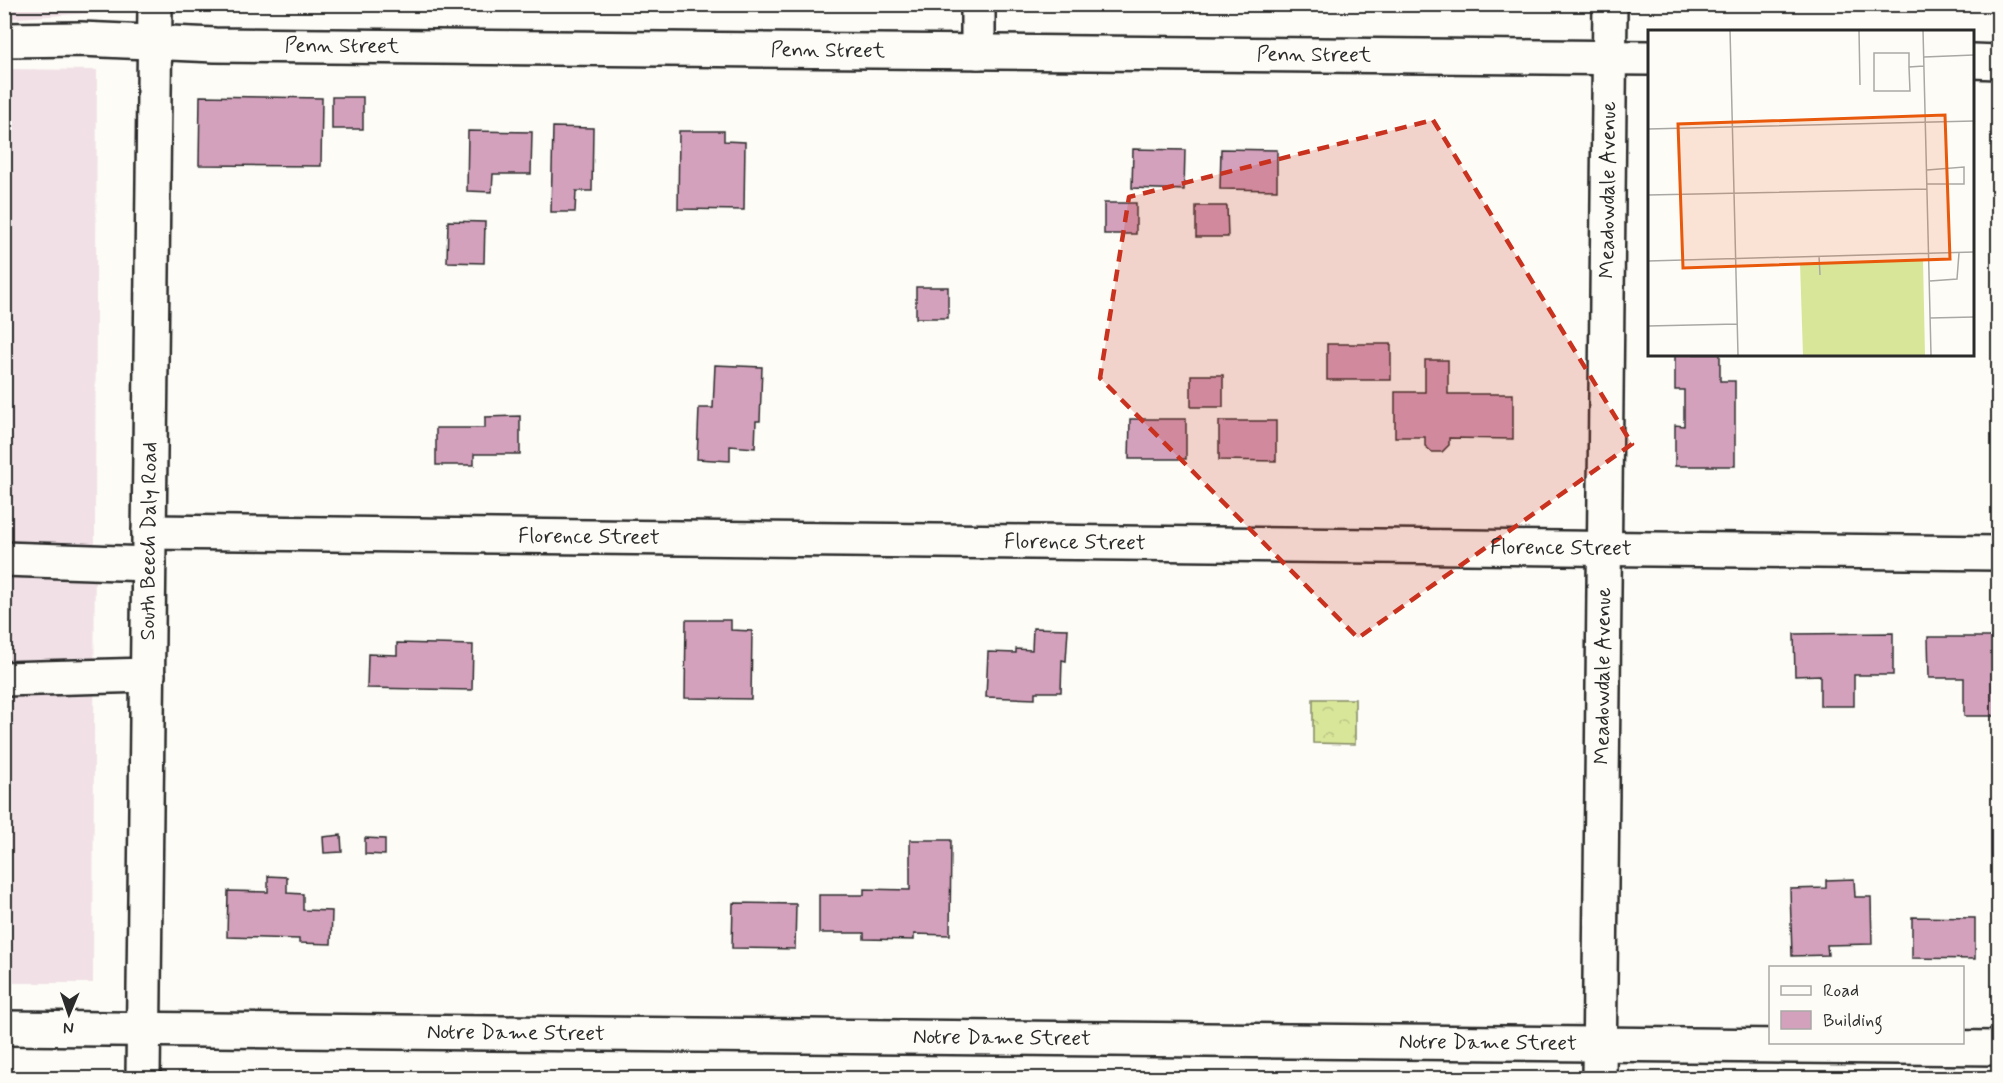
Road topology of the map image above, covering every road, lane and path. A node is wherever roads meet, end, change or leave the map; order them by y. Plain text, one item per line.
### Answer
1 (155, 4) edge
2 (203, 4) edge
3 (978, 4) edge
4 (1610, 4) edge
5 (187, 8) dead end
6 (4, 40) edge
7 (154, 43) junction
8 (978, 52) junction
9 (1610, 57) junction
10 (1648, 58) edge
11 (1973, 62) edge
12 (1998, 62) edge
13 (149, 532) junction
14 (1605, 549) junction
15 (1998, 554) edge
16 (4, 559) edge
17 (149, 564) junction
18 (148, 675) junction
19 (4, 679) edge
20 (4, 1028) edge
21 (144, 1028) junction
22 (1600, 1043) junction
23 (1998, 1048) edge
24 (144, 1078) edge
25 (1599, 1078) edge

1 - 7 street, South Beech Daly Road
2 - 5 path
3 - 8 street
4 - 9 street, Meadowdale Avenue
6 - 7 street, Penn Street
7 - 8 street, Penn Street
7 - 13 street, South Beech Daly Road
8 - 9 street, Penn Street
9 - 10 street, Penn Street
9 - 14 street, Meadowdale Avenue
11 - 12 street
13 - 14 street, Florence Street
13 - 17 street, South Beech Daly Road
14 - 15 street, Florence Street
14 - 22 street, Meadowdale Avenue
16 - 17 street
17 - 18 street, South Beech Daly Road
18 - 19 street
18 - 21 street, South Beech Daly Road
20 - 21 street, Notre Dame Street
21 - 22 street, Notre Dame Street
21 - 24 street, South Beech Daly Road
22 - 23 street, Notre Dame Street
22 - 25 street, Meadowdale Avenue

